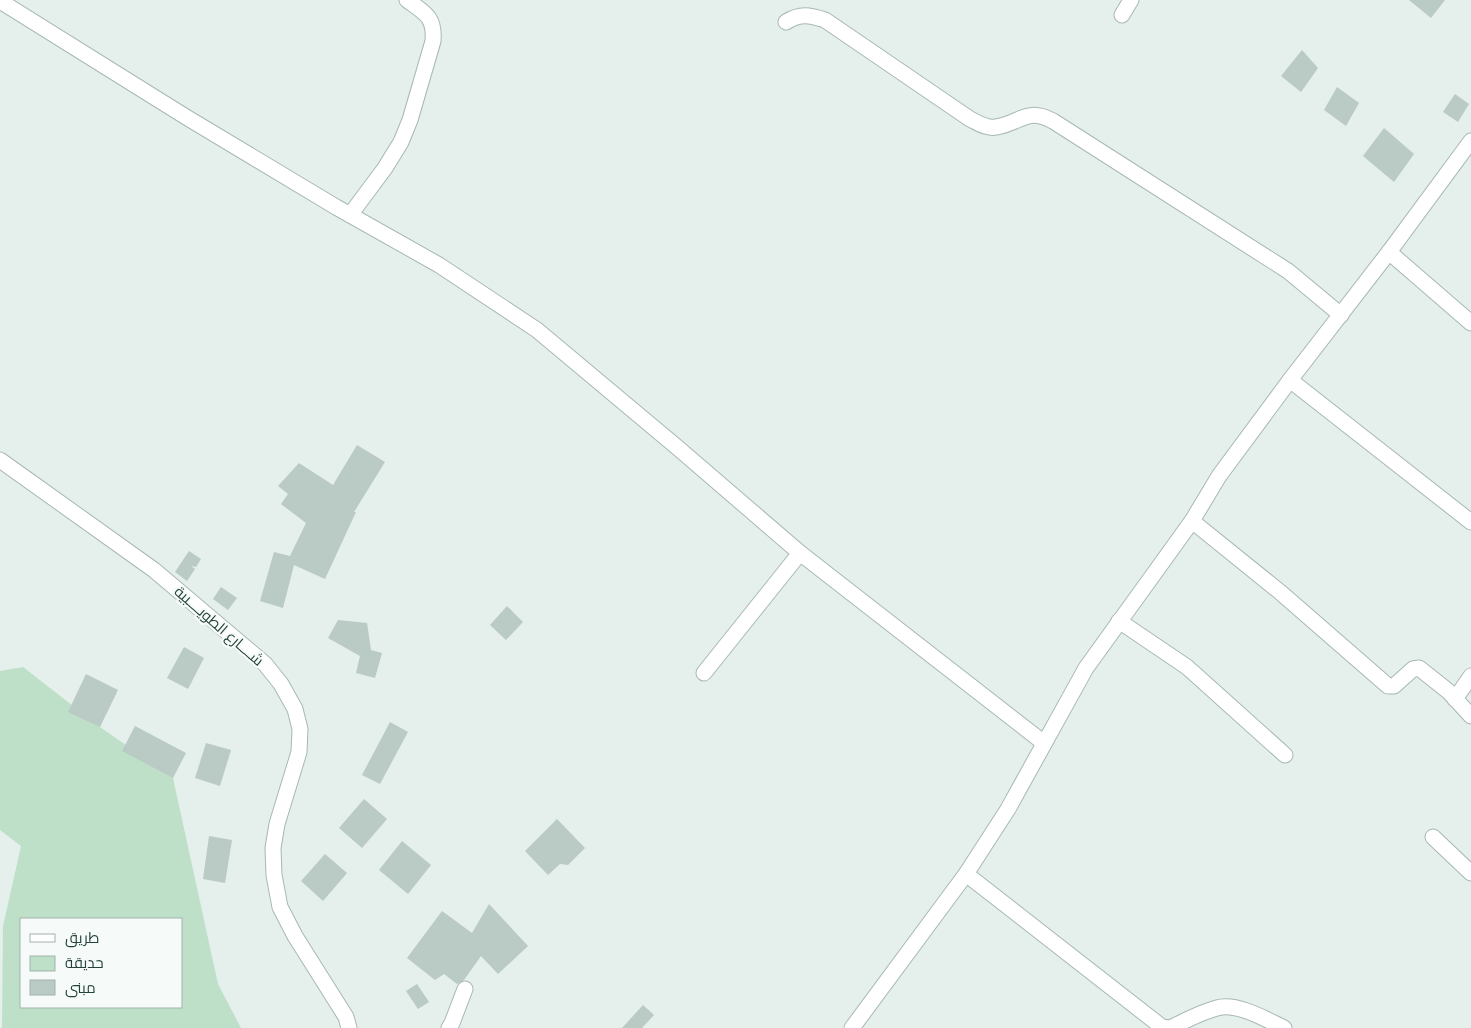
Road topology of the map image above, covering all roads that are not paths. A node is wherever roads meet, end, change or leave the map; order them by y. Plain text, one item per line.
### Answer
1 (407, 0) edge
2 (1131, 0) edge
3 (0, 1) edge
4 (1122, 15) dead end
5 (786, 22) dead end
6 (1471, 142) edge
7 (350, 215) junction
8 (1389, 252) junction
9 (1341, 315) junction
10 (1471, 323) edge
11 (1290, 380) junction
12 (0, 460) edge
13 (1192, 521) junction
14 (1471, 522) edge
15 (800, 553) junction
16 (1120, 621) junction
17 (704, 673) dead end
18 (1471, 676) edge
19 (1455, 699) junction
20 (1471, 716) edge
21 (1044, 743) junction
22 (1285, 755) dead end
23 (1432, 838) dead end
24 (1471, 873) edge
25 (966, 874) junction
26 (465, 989) dead end
27 (349, 1028) edge
28 (449, 1028) edge
29 (852, 1028) edge
30 (1169, 1028) edge
31 (1284, 1028) edge

1 - 7 street
2 - 4 street
3 - 7 street
5 - 9 street
6 - 8 street
7 - 15 street
8 - 9 street
8 - 10 street
9 - 11 street
11 - 13 street
11 - 14 street
12 - 27 street, شــــارع الطويــــبية
13 - 16 street
13 - 19 street
15 - 17 street
15 - 21 street
16 - 21 street
16 - 22 street
18 - 19 street
19 - 20 street
21 - 25 street
23 - 24 street
25 - 29 street
25 - 30 street
26 - 28 street
30 - 31 street

